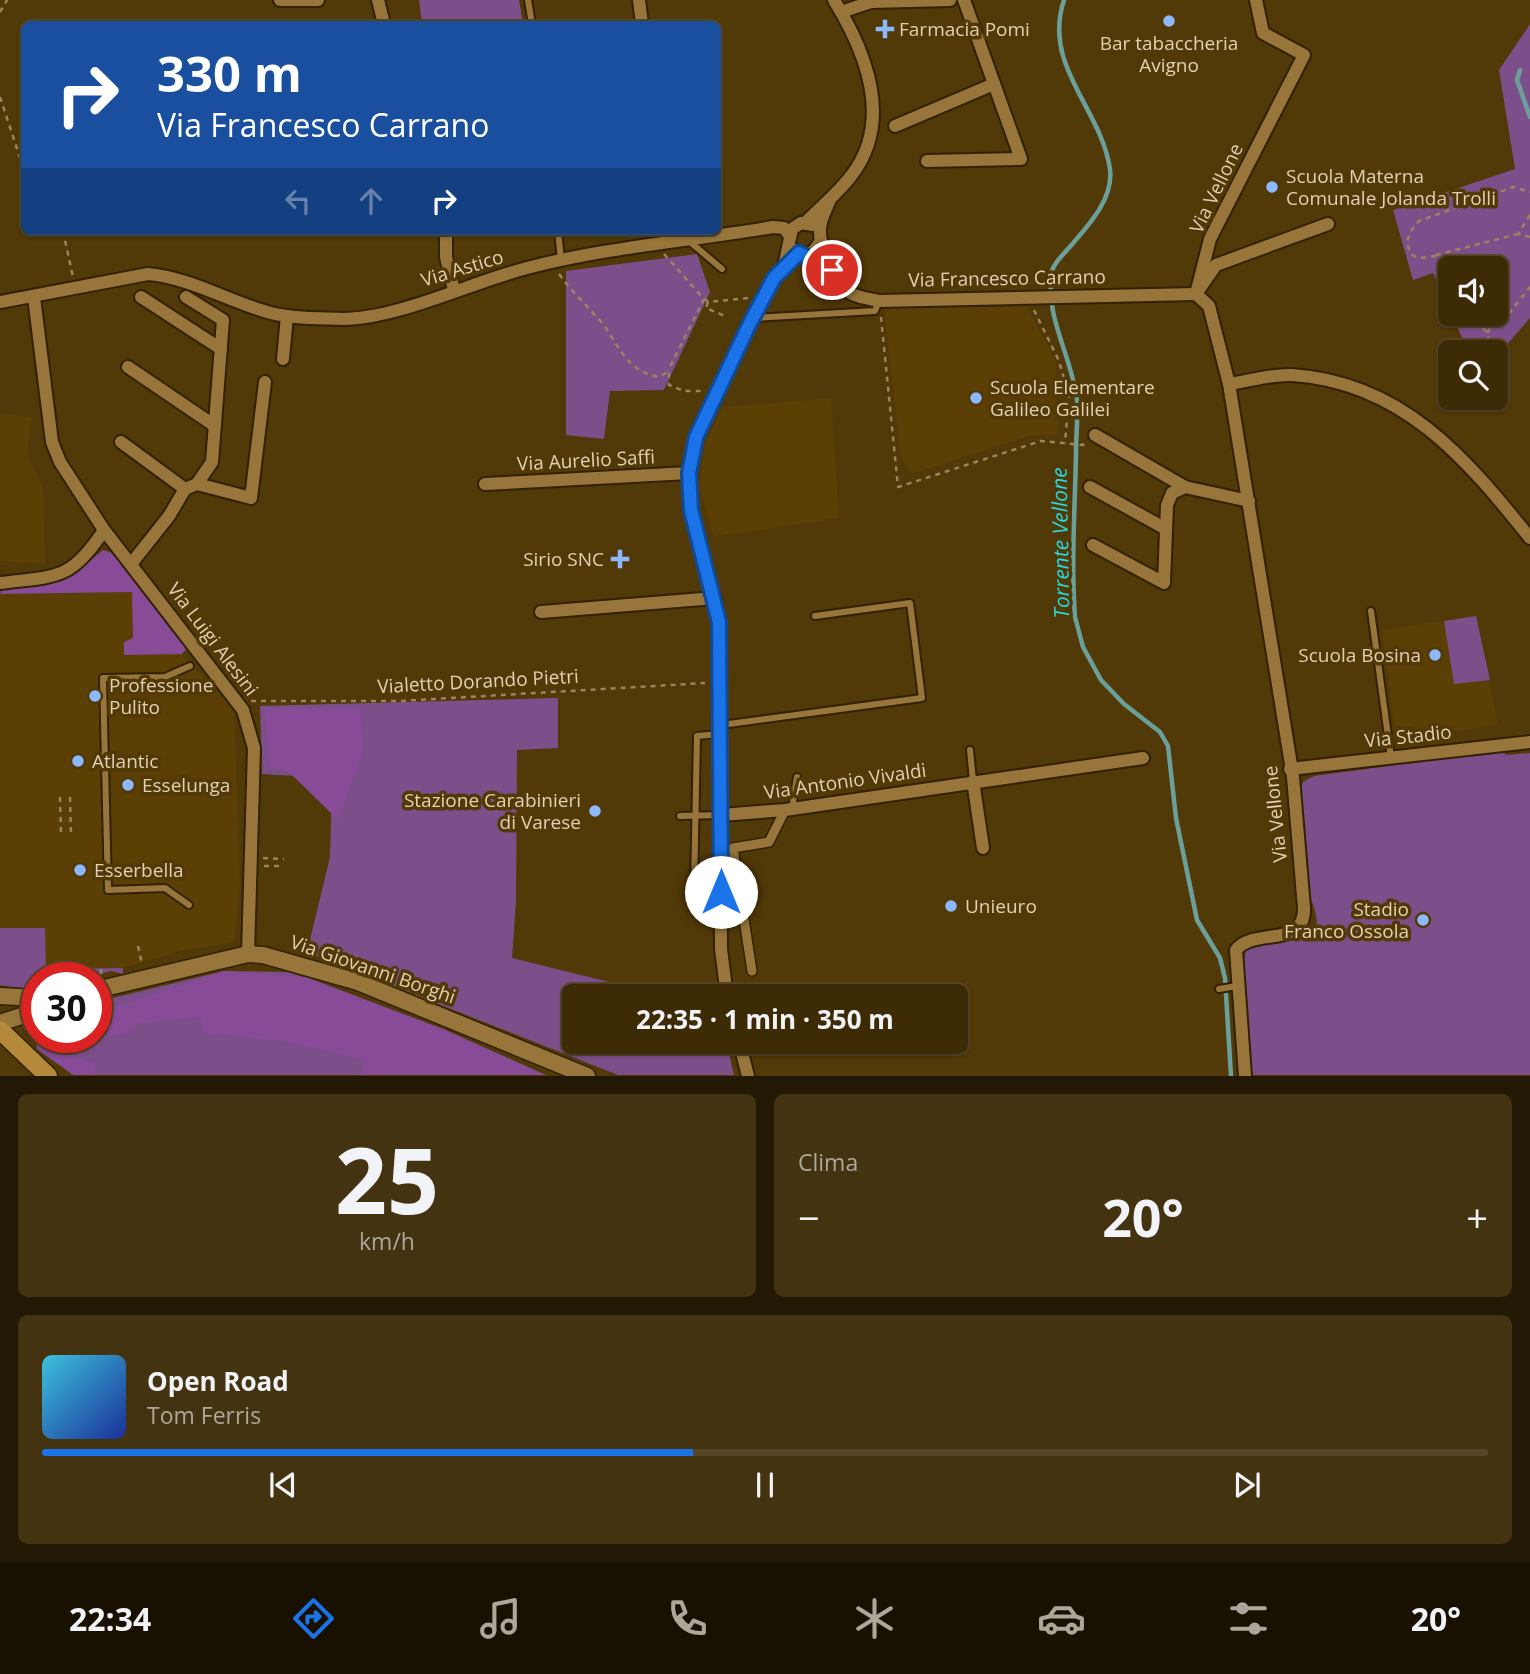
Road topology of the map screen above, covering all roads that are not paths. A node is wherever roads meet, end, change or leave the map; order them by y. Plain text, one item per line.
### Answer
1 (280, 0) edge
2 (318, 0) edge
3 (379, 0) edge
4 (528, 0) edge
5 (639, 0) edge
6 (834, 0) edge
7 (950, 0) edge
8 (964, 0) edge
9 (1256, 0) edge
10 (903, 1) edge
11 (841, 12) junction
12 (383, 21) edge
13 (532, 21) edge
14 (642, 21) edge
15 (994, 84) junction
16 (895, 126) dead end
17 (927, 161) dead end
18 (830, 199) junction
19 (803, 222) junction
20 (1328, 224) dead end
21 (773, 227) junction
22 (446, 235) edge
23 (558, 235) edge
24 (820, 236) junction
25 (671, 237) edge
26 (789, 239) junction
27 (689, 241) junction
28 (803, 254) junction
29 (556, 262) junction
30 (784, 266) junction
31 (722, 270) dead end
32 (832, 270) junction
33 (454, 290) junction
34 (1196, 294) junction
35 (34, 297) junction
36 (141, 297) dead end
37 (186, 297) dead end
38 (879, 301) junction
39 (0, 302) edge
40 (287, 316) junction
41 (753, 318) junction
42 (221, 349) junction
43 (283, 359) dead end
44 (128, 367) dead end
45 (265, 382) dead end
46 (1229, 384) junction
47 (215, 426) junction
48 (1095, 435) dead end
49 (121, 442) dead end
50 (689, 473) junction
51 (485, 484) dead end
52 (191, 487) junction
53 (1090, 487) dead end
54 (1185, 487) junction
55 (1249, 501) junction
56 (1166, 529) junction
57 (104, 530) junction
58 (1530, 538) edge
59 (1093, 545) dead end
60 (131, 564) junction
61 (0, 583) edge
62 (715, 598) junction
63 (541, 611) dead end
64 (1371, 611) dead end
65 (815, 617) dead end
66 (190, 666) dead end
67 (721, 730) junction
68 (1530, 742) edge
69 (970, 750) dead end
70 (1143, 758) dead end
71 (1391, 758) junction
72 (1290, 769) junction
73 (797, 777) dead end
74 (973, 781) junction
75 (789, 810) junction
76 (721, 815) junction
77 (680, 816) dead end
78 (696, 816) junction
79 (983, 848) dead end
80 (721, 892) junction
81 (189, 905) dead end
82 (743, 908) junction
83 (721, 910) junction
84 (248, 954) junction
85 (752, 971) dead end
86 (724, 984) edge
87 (112, 986) edge
88 (1237, 986) junction
89 (1219, 989) dead end
90 (0, 996) edge
91 (21, 997) edge
92 (5, 1024) edge
93 (742, 1054) edge
94 (748, 1075) edge
95 (48, 1076) edge
96 (587, 1076) edge
97 (1245, 1076) edge

1 - 2 street
3 - 12 street
4 - 13 lane
5 - 14 street
6 - 11 street
7 - 10 street
8 - 15 street
9 - 34 street, Via Vellone
10 - 11 street
11 - 18 street
15 - 16 street
15 - 17 street
18 - 19 street
18 - 24 street
19 - 21 street, Via Astico
19 - 24 street
19 - 26 street
20 - 34 street
21 - 26 street
21 - 27 street, Via Astico
22 - 33 street
23 - 29 lane
24 - 28 street
24 - 32 street, Via Francesco Carrano
25 - 27 street, Via Astico
25 - 29 street, Via Astico
26 - 28 street
26 - 30 street
27 - 31 lane
28 - 30 street
28 - 32 street, Via Francesco Carrano
29 - 33 street, Via Astico
30 - 41 street
32 - 38 street, Via Francesco Carrano
33 - 40 street, Via Astico
34 - 38 street, Via Francesco Carrano
34 - 46 street, Via Vellone
35 - 39 street, Via Astico
35 - 40 street, Via Astico
35 - 57 street, Via Luigi Alesini
36 - 42 street
37 - 42 street
38 - 41 lane
40 - 43 street
41 - 50 street
42 - 47 street
44 - 47 street
45 - 52 street
46 - 55 street, Via Vellone
46 - 58 street
47 - 52 street
48 - 54 street
49 - 52 street
50 - 51 street, Via Aurelio Saffi
50 - 62 street
52 - 60 street
53 - 56 street
54 - 55 street
54 - 56 street
55 - 72 street, Via Vellone
56 - 59 street
57 - 60 street, Via Luigi Alesini
57 - 61 street
60 - 84 street, Via Luigi Alesini
62 - 63 street
62 - 67 street
64 - 71 lane
65 - 67 lane
66 - 81 lane
67 - 76 street
67 - 78 lane
68 - 71 street, Via Stadio
69 - 74 lane
70 - 74 street, Via Antonio Vivaldi
71 - 72 street, Via Stadio
72 - 88 street, Via Vellone
73 - 75 lane
74 - 75 street, Via Antonio Vivaldi
74 - 79 street
75 - 76 street, Via Antonio Vivaldi
75 - 82 street
76 - 78 lane
76 - 80 street
77 - 78 lane
78 - 80 lane
80 - 83 street
82 - 83 street
82 - 85 street
83 - 86 street
84 - 87 main road, Via Giovanni Borghi
84 - 96 main road, Via Giovanni Borghi
88 - 89 lane
88 - 97 street, Via Vellone
90 - 91 main road
92 - 95 main road
93 - 94 street

